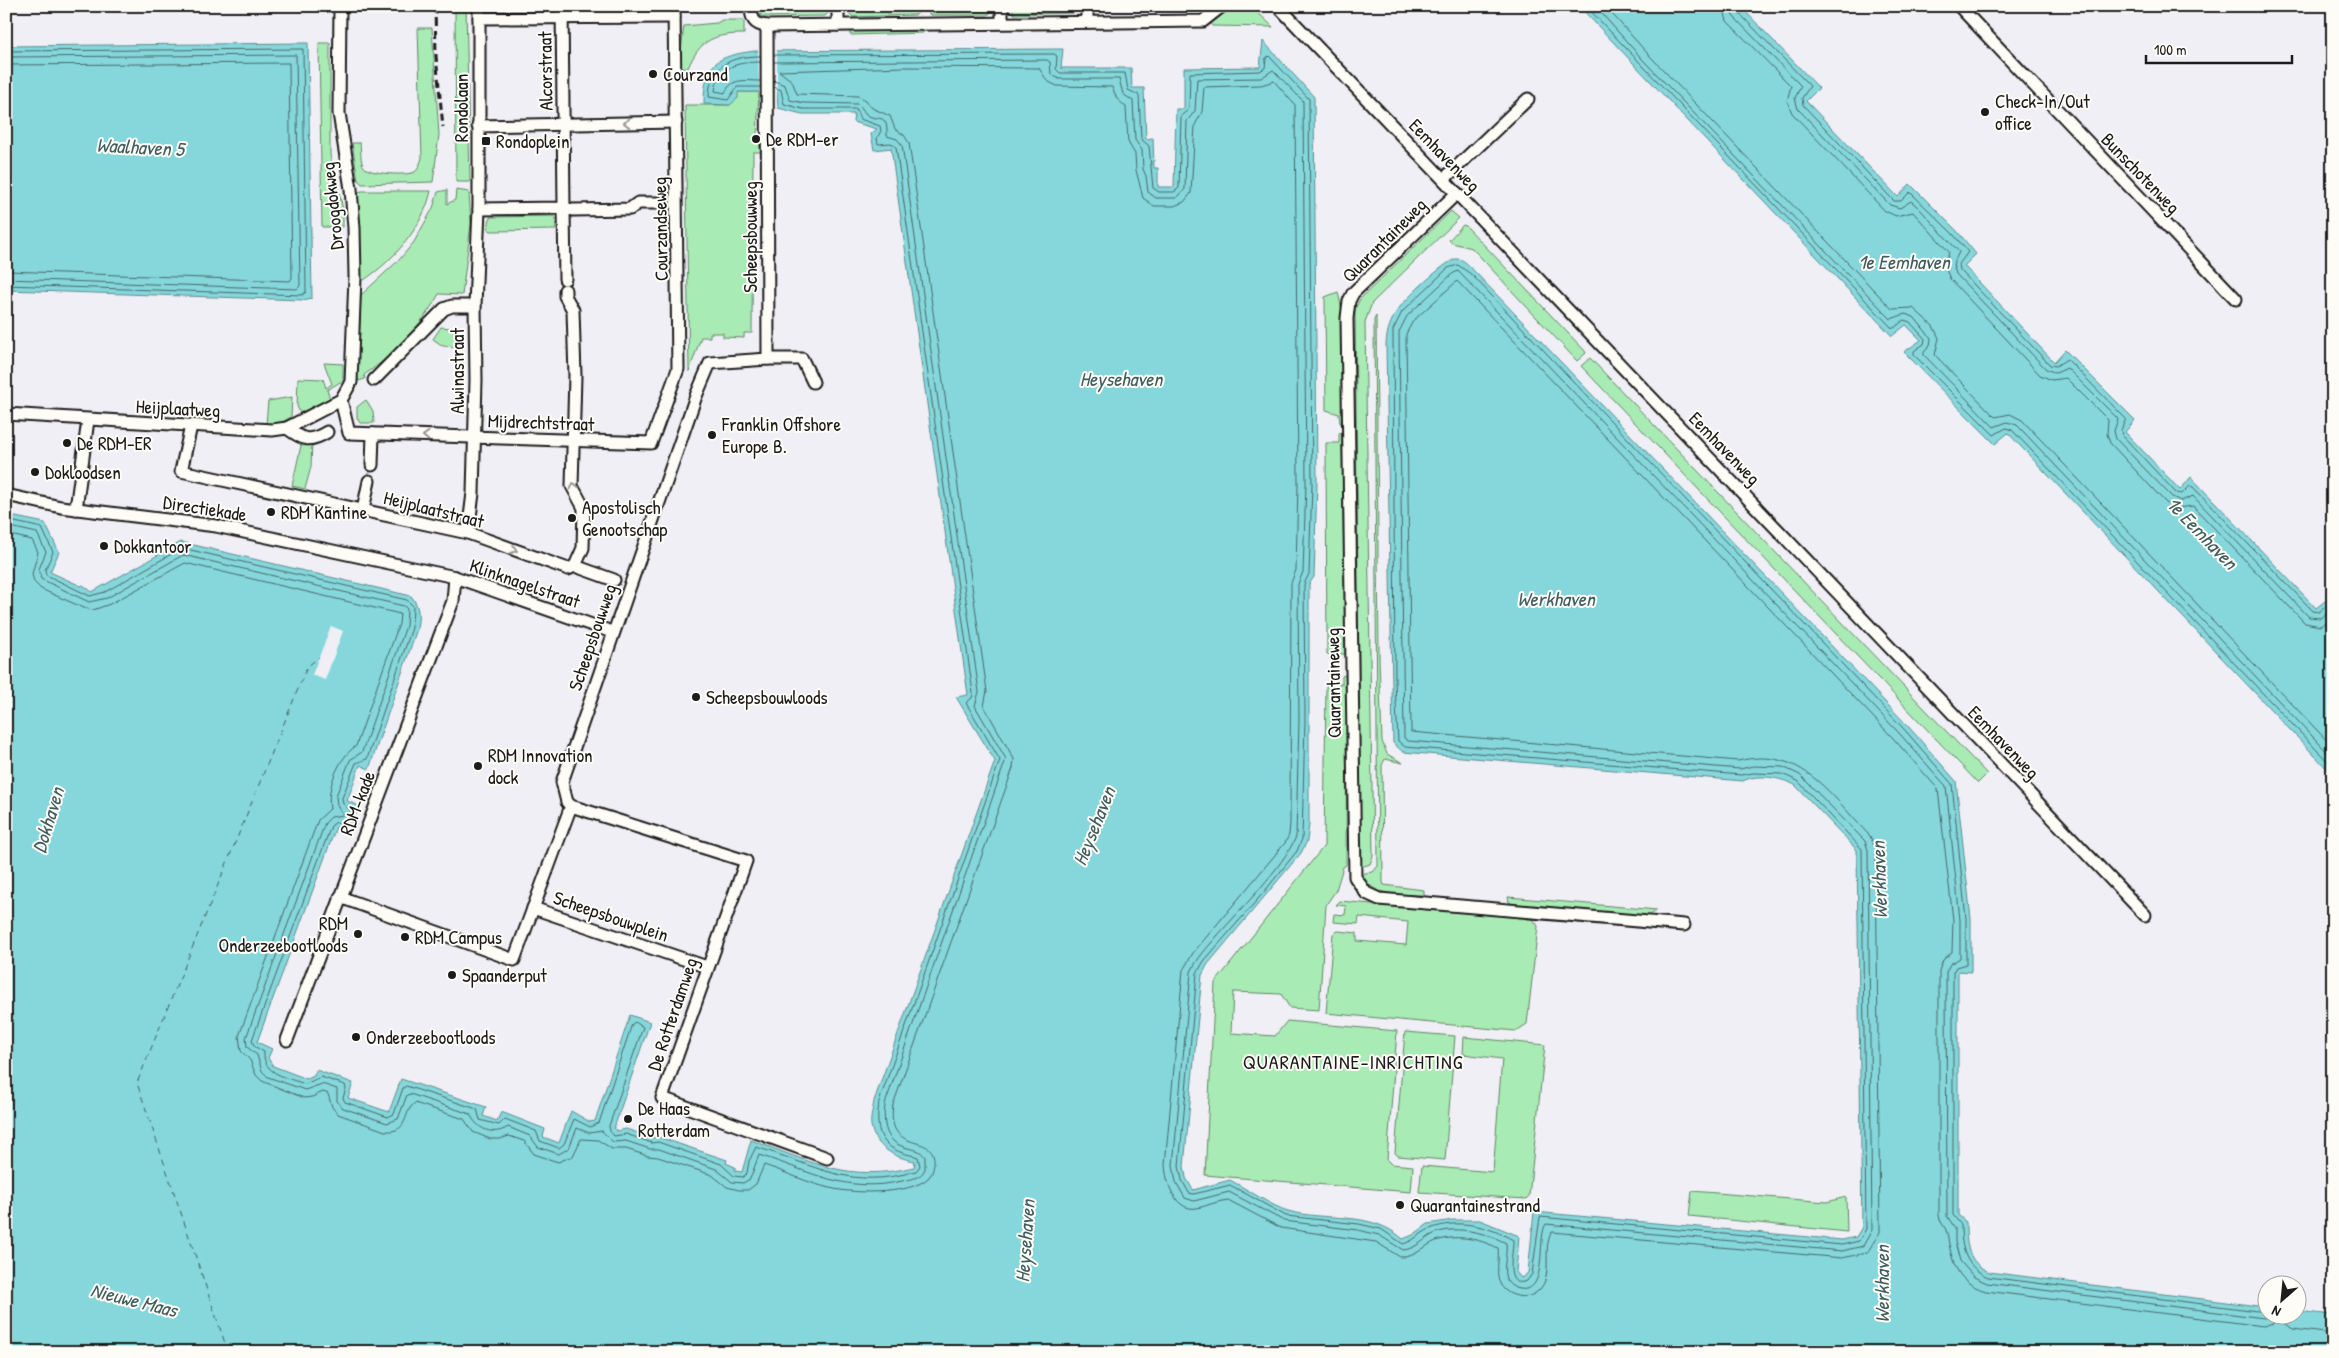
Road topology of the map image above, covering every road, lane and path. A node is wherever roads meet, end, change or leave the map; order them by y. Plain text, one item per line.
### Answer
1 (340, 6) edge
2 (562, 6) edge
3 (838, 6) edge
4 (1002, 6) edge
5 (1087, 6) edge
6 (1222, 6) edge
7 (1278, 6) edge
8 (1959, 6) edge
9 (751, 10) edge
10 (479, 12) edge
11 (674, 12) edge
12 (562, 18) junction
13 (1002, 22) junction
14 (1087, 22) junction
15 (838, 25) junction
16 (767, 26) junction
17 (1528, 99) dead end
18 (676, 122) junction
19 (563, 124) junction
20 (478, 126) junction
21 (1444, 179) junction
22 (1457, 193) junction
23 (659, 203) dead end
24 (564, 208) junction
25 (479, 209) junction
26 (2236, 299) dead end
27 (475, 306) junction
28 (768, 359) junction
29 (374, 380) dead end
30 (813, 382) dead end
31 (341, 400) junction
32 (6, 414) edge
33 (88, 420) junction
34 (191, 426) junction
35 (287, 428) junction
36 (327, 432) dead end
37 (373, 434) junction
38 (475, 437) junction
39 (573, 442) junction
40 (647, 443) joint
41 (372, 465) dead end
42 (369, 481) dead end
43 (6, 495) edge
44 (76, 509) junction
45 (363, 510) junction
46 (468, 533) junction
47 (575, 566) junction
48 (455, 578) junction
49 (614, 580) dead end
50 (612, 632) junction
51 (571, 806) junction
52 (340, 897) junction
53 (532, 908) junction
54 (2145, 915) dead end
55 (1684, 925) dead end
56 (707, 967) junction
57 (286, 1040) dead end
58 (827, 1158) dead end

1 - 31 street, Droogdokweg
2 - 12 street, Alcorstraat
3 - 15 street
4 - 13 street
5 - 14 street
6 - 14 street
7 - 21 street, Eemhavenweg
8 - 26 street, Bunschotenweg
9 - 16 street
10 - 12 street
10 - 20 street, Rondolaan
11 - 12 street
11 - 18 street, Courzandseweg
12 - 19 street, Alcorstraat
13 - 14 street
13 - 15 street
15 - 16 street
16 - 28 street, Scheepsbouwweg
17 - 21 street
18 -> 19 street
18 - 40 street, Courzandseweg
19 - 20 street
19 - 24 street
20 - 25 street, Rondolaan
21 - 22 street, Eemhavenweg
22 - 54 street, Eemhavenweg
22 - 55 street, Quarantaineweg
23 - 24 street
24 - 25 street
24 - 39 street
25 - 27 street, Alwinastraat
27 - 29 street
27 - 38 street, Alwinastraat
28 - 30 street, Scheepsbouwweg
28 - 50 street, Scheepsbouwweg
31 - 35 street, Heijplaatweg
31 - 37 street, Mijdrechtstraat
32 - 33 street, Heijplaatweg
33 - 34 street, Heijplaatweg
33 - 44 street
34 - 35 street, Heijplaatweg
34 - 45 street, Heijplaatstraat
35 - 36 street
38 -> 37 street, Mijdrechtstraat
37 - 41 street
38 - 39 street, Mijdrechtstraat
38 - 46 street, Alwinastraat
39 - 40 street, Mijdrechtstraat
47 -> 39 street
42 - 45 street
43 - 44 street, Directiekade
44 - 48 street, Directiekade
45 - 46 street, Heijplaatstraat
46 -> 47 street, Heijplaatstraat
47 - 49 street, Heijplaatstraat
48 - 50 street, Klinknagelstraat
48 - 52 street, RDM-kade
50 - 51 street, Scheepsbouwweg
51 - 53 street
51 - 56 street, De Rotterdamweg
52 - 53 street
52 - 57 street, RDM-kade
53 - 56 street, Scheepsbouwplein
56 - 58 street, De Rotterdamweg

